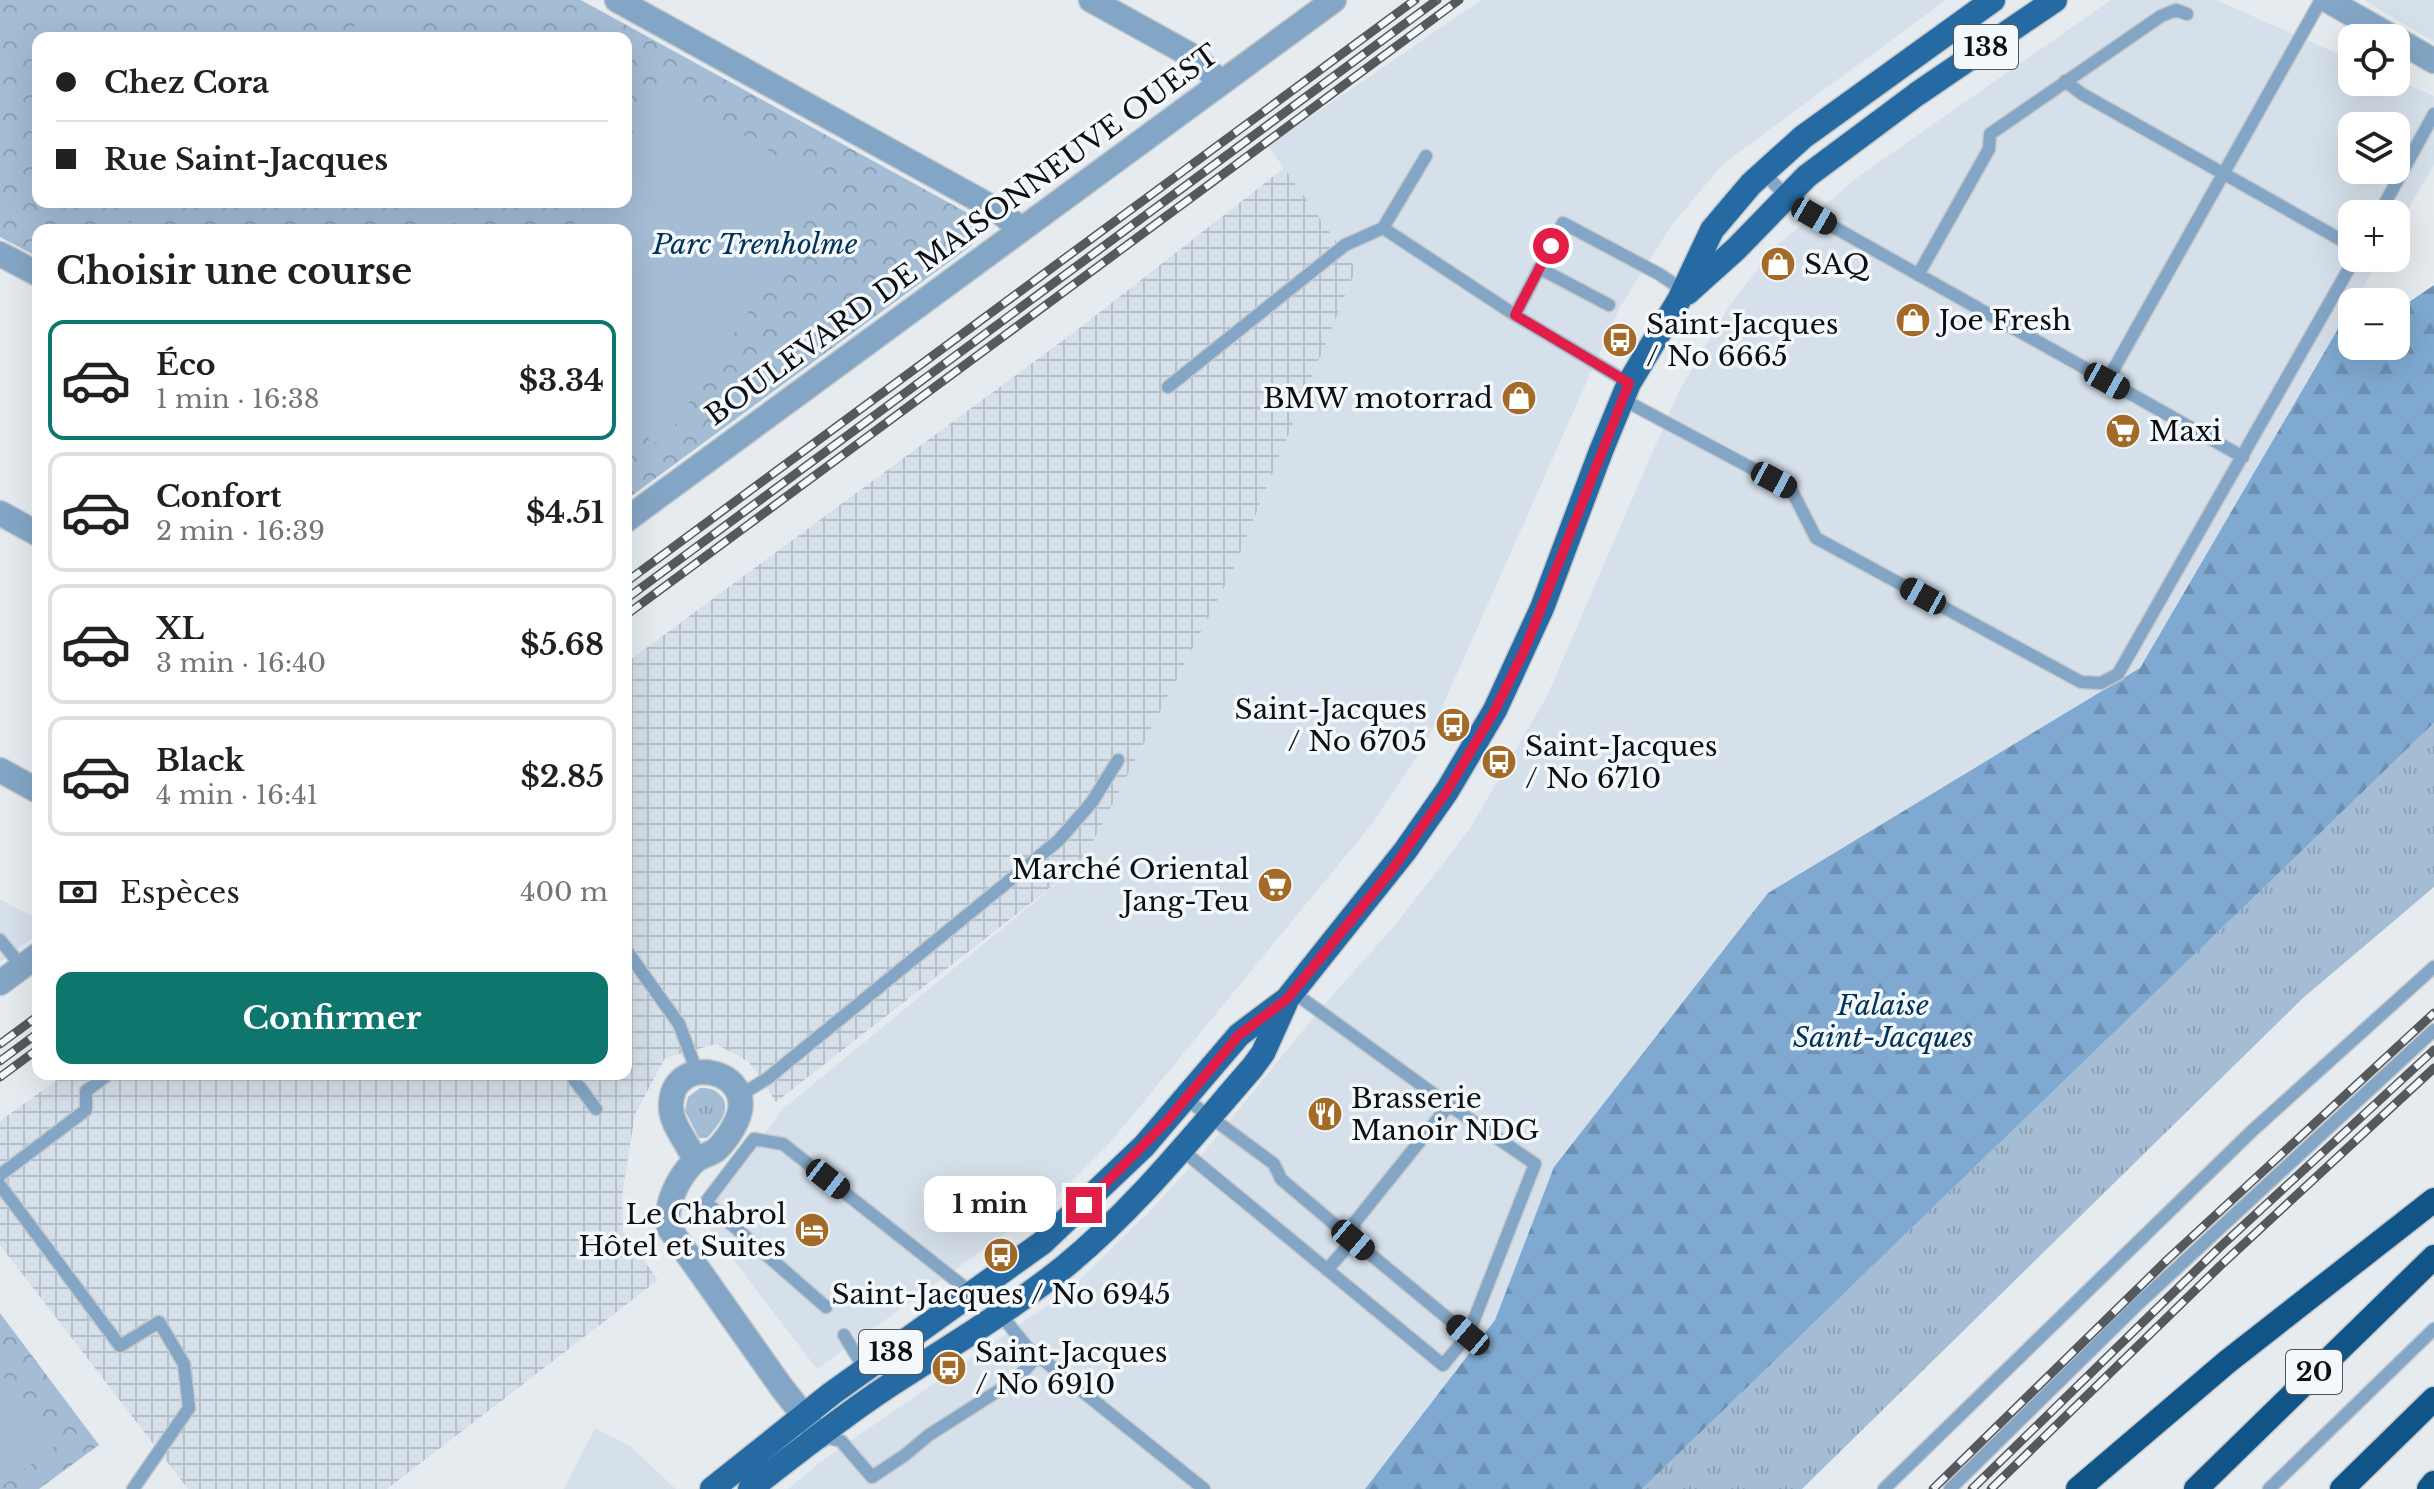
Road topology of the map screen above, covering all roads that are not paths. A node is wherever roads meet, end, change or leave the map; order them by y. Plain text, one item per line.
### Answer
1 (617, 0) edge
2 (1091, 0) edge
3 (1334, 0) edge
4 (1993, 0) edge
5 (2055, 0) edge
6 (2324, 0) edge
7 (2187, 14) dead end
8 (2368, 24) edge
9 (2410, 47) edge
10 (2434, 61) edge
11 (2065, 81) junction
12 (1220, 82) junction
13 (2434, 114) edge
14 (1426, 156) dead end
15 (1764, 173) junction
16 (2223, 174) junction
17 (1786, 196) junction
18 (2387, 200) edge
19 (1383, 228) junction
20 (1021, 229) junction
21 (2338, 238) edge
22 (0, 254) edge
23 (1539, 268) junction
24 (32, 271) edge
25 (2347, 272) edge
26 (1918, 275) junction
27 (1681, 295) junction
28 (1609, 305) dead end
29 (1515, 315) junction
30 (2107, 381) junction
31 (1168, 387) dead end
32 (1626, 391) junction
33 (2243, 457) junction
34 (0, 513) edge
35 (632, 516) edge
36 (32, 531) edge
37 (1118, 760) dead end
38 (0, 770) edge
39 (32, 788) edge
40 (0, 940) edge
41 (632, 958) edge
42 (30, 961) edge
43 (2434, 967) edge
44 (0, 983) edge
45 (1290, 996) junction
46 (2434, 1030) edge
47 (697, 1072) junction
48 (101, 1080) edge
49 (574, 1080) edge
50 (739, 1096) junction
51 (1186, 1099) junction
52 (1449, 1105) junction
53 (596, 1109) dead end
54 (1210, 1117) junction
55 (1182, 1150) junction
56 (695, 1161) junction
57 (0, 1175) edge
58 (0, 1185) edge
59 (2434, 1200) edge
60 (1353, 1240) junction
61 (2434, 1257) edge
62 (1327, 1270) junction
63 (977, 1292) junction
64 (826, 1307) dead end
65 (999, 1315) junction
66 (2434, 1329) edge
67 (844, 1335) dead end
68 (1468, 1335) junction
69 (1038, 1356) junction
70 (865, 1370) junction
71 (2434, 1399) edge
72 (803, 1416) junction
73 (820, 1436) junction
74 (2434, 1483) edge
75 (133, 1489) edge
76 (712, 1489) edge
77 (750, 1489) edge
78 (1204, 1489) edge
79 (1884, 1489) edge
80 (1950, 1489) edge
81 (2078, 1489) edge
82 (2196, 1489) edge
83 (2269, 1489) edge
84 (2342, 1489) edge
85 (2429, 1489) edge

1 - 20 street
2 - 12 street
3 - 12 street, BOULEVARD DE MAISONNEUVE OUEST
4 - 15 main road, 138
5 - 17 main road, 138
6 - 8 street
6 - 16 lane
7 - 11 lane
9 - 10 street
11 - 16 lane
11 - 26 lane
12 - 20 street, BOULEVARD DE MAISONNEUVE OUEST
13 - 18 lane
14 - 19 lane
15 - 17 lane
15 - 27 main road, 138
16 - 21 lane
16 - 30 lane
17 - 26 lane
17 - 27 main road, 138
19 - 29 lane
19 - 31 lane
20 - 35 street, BOULEVARD DE MAISONNEUVE OUEST
22 - 24 street
23 - 27 lane
23 - 28 lane
23 - 29 lane
25 - 33 lane
26 - 30 lane
27 - 32 main road, 138
29 - 32 lane
30 - 33 lane
32 - 33 lane
32 - 45 main road, 138
34 - 36 street
37 - 50 lane
38 - 39 street
40 - 42 lane
41 - 47 lane
42 - 44 street
43 - 79 lane
45 - 51 main road, 138
45 - 52 lane
45 - 54 main road, 138
46 - 80 lane
47 - 50 street
47 - 56 street
48 - 57 lane
49 - 53 lane
50 - 56 street
51 - 54 lane
51 - 63 main road, 138
52 - 60 lane
52 - 68 lane
54 - 55 main road, 138
54 - 60 lane
55 - 62 lane
55 - 65 main road, 138
56 - 72 street
58 - 75 lane
59 - 81 highway
60 - 62 lane
60 - 68 lane
61 - 82 highway, 20
62 - 68 lane
63 - 64 lane
63 - 65 lane
63 - 70 main road, 138
65 - 69 lane
65 - 73 main road, 138
66 - 83 lane
67 - 70 lane
69 - 73 lane
69 - 78 lane
70 - 72 main road, 138
71 - 84 highway
72 - 73 street
72 - 76 main road, 138
73 - 77 main road, 138
74 - 85 highway

